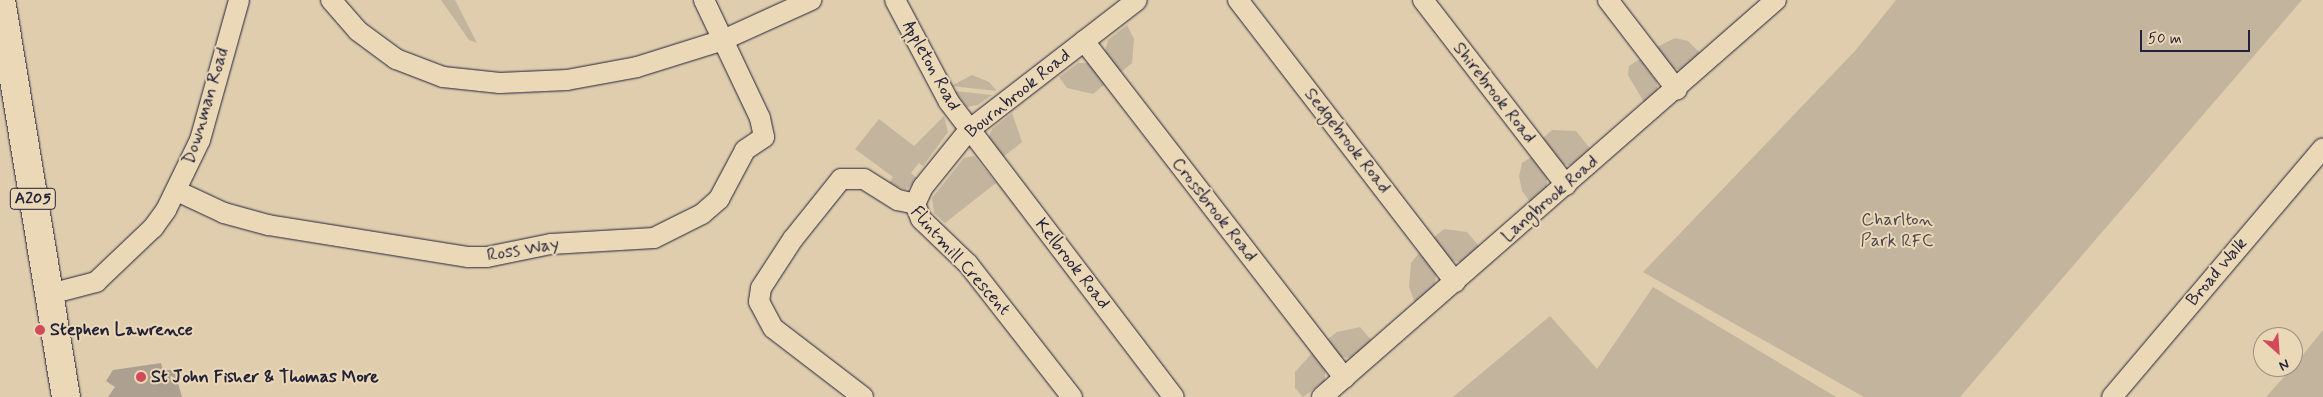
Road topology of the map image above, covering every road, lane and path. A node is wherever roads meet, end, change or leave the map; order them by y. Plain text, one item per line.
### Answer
1 (1, 0) edge
2 (239, 0) edge
3 (331, 0) edge
4 (704, 0) edge
5 (811, 0) edge
6 (894, 0) edge
7 (1137, 0) edge
8 (1238, 0) edge
9 (1423, 0) edge
10 (1608, 0) edge
11 (1776, 0) edge
12 (723, 40) junction
13 (1084, 40) junction
14 (1676, 90) junction
15 (969, 130) junction
16 (2323, 148) edge
17 (1566, 186) junction
18 (177, 191) junction
19 (915, 204) junction
20 (1455, 282) junction
21 (50, 294) junction
22 (1344, 378) junction
23 (66, 397) edge
24 (863, 397) edge
25 (1072, 397) edge
26 (1174, 397) edge
27 (1322, 397) edge
28 (2112, 397) edge

1 - 21 highway, A205
2 - 18 street, Downman Road
3 - 12 street
4 - 12 street
5 - 12 street
6 - 15 street, Appleton Road
7 - 13 street, Bournbrook Road
8 - 20 street, Sedgebrook Road
9 - 17 street, Shirebrook Road
10 - 14 street
11 - 14 street, Langbrook Road
12 - 18 street, Ross Way
13 - 15 street, Bournbrook Road
13 - 22 street, Crossbrook Road
14 - 17 street, Langbrook Road
15 - 19 street, Bournbrook Road
15 - 26 street, Kelbrook Road
16 - 28 street, Broad Walk
17 - 20 street, Langbrook Road
18 - 21 street, Downman Road
19 - 24 street, Flintmill Crescent
19 - 25 street, Flintmill Crescent
20 - 22 street, Langbrook Road
21 - 23 highway, A205
22 - 27 street, Langbrook Road

